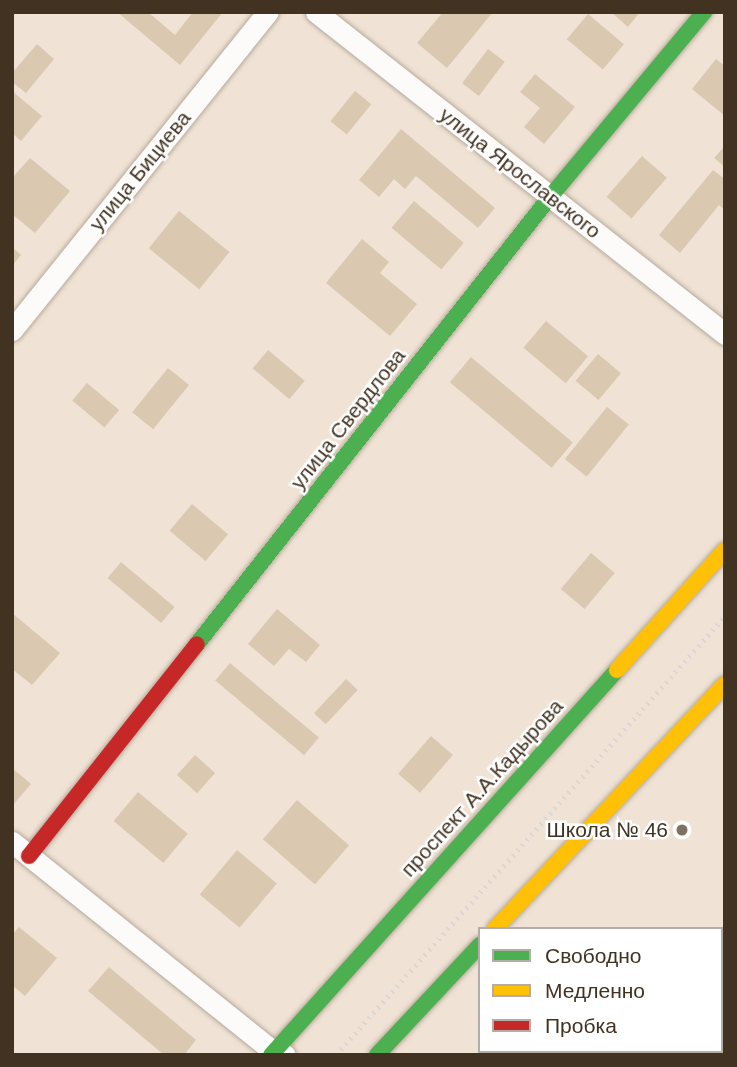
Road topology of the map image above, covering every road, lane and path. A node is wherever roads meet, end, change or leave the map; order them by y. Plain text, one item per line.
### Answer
1 (268, 12) edge
2 (316, 12) edge
3 (704, 12) edge
4 (550, 197) junction
5 (12, 330) edge
6 (725, 334) edge
7 (725, 550) edge
8 (725, 616) edge
9 (725, 684) edge
10 (12, 842) edge
11 (29, 856) junction
12 (497, 927) edge
13 (478, 947) edge
14 (276, 1054) edge
15 (335, 1055) edge
16 (377, 1055) edge

1 - 5 street, улица Бициева
2 - 4 street, улица Ярославского
3 - 4 street, улица Свердлова
4 - 6 street, улица Ярославского
4 - 11 street, улица Свердлова
7 - 14 street, проспект А.А.Кадырова
8 - 15 path
9 - 12 street
10 - 11 street
11 - 14 street
13 - 16 street

